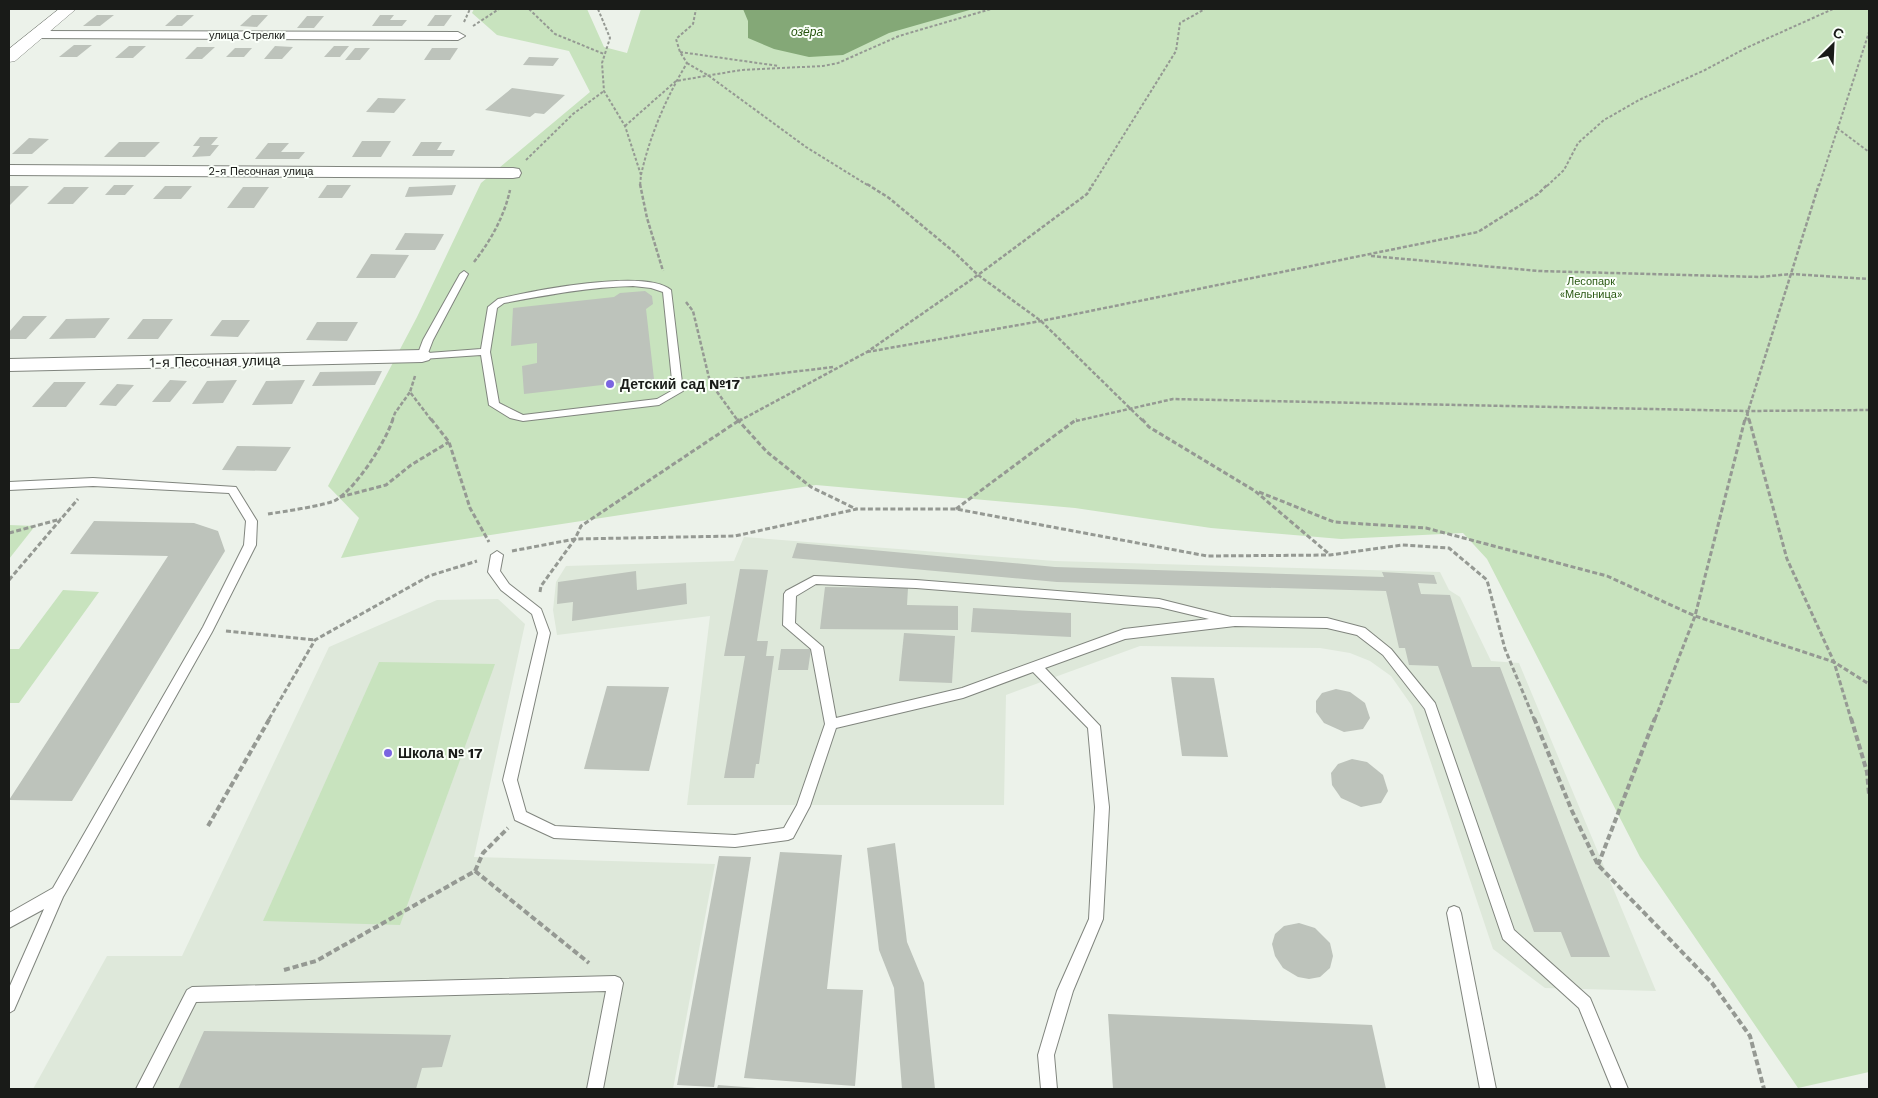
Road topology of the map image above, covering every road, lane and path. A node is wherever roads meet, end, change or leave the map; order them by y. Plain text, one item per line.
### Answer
1 (68, 9) edge
2 (499, 9) edge
3 (529, 9) edge
4 (598, 9) edge
5 (696, 9) edge
6 (991, 9) edge
7 (1205, 9) edge
8 (1833, 9) edge
9 (1869, 32) edge
10 (36, 35) junction
11 (458, 36) joint
12 (680, 52) junction
13 (604, 54) junction
14 (9, 57) edge
15 (687, 63) junction
16 (788, 67) junction
17 (709, 76) junction
18 (676, 81) junction
19 (604, 91) junction
20 (625, 126) junction
21 (1837, 128) junction
22 (1869, 152) edge
23 (9, 170) edge
24 (513, 173) joint
25 (641, 175) junction
26 (507, 207) dead end
27 (1368, 255) junction
28 (664, 272) dead end
29 (464, 274) joint
30 (1791, 274) junction
31 (978, 275) junction
32 (1869, 279) edge
33 (681, 295) dead end
34 (1041, 321) junction
35 (485, 352) junction
36 (867, 352) junction
37 (422, 356) junction
38 (9, 365) edge
39 (836, 367) junction
40 (710, 382) junction
41 (410, 392) junction
42 (1131, 407) junction
43 (1869, 410) edge
44 (1747, 411) junction
45 (738, 421) junction
46 (450, 442) junction
47 (93, 482) junction
48 (9, 486) edge
49 (1255, 490) junction
50 (339, 498) junction
51 (857, 509) junction
52 (956, 509) junction
53 (62, 518) junction
54 (252, 521) junction
55 (9, 533) edge
56 (575, 539) junction
57 (497, 555) junction
58 (1330, 555) junction
59 (9, 580) edge
60 (537, 612) junction
61 (1695, 616) junction
62 (1235, 621) junction
63 (208, 629) junction
64 (315, 640) junction
65 (1834, 662) junction
66 (1035, 666) junction
67 (1869, 684) edge
68 (831, 724) junction
69 (1869, 794) edge
70 (520, 816) junction
71 (208, 826) dead end
72 (1598, 866) junction
73 (475, 871) junction
74 (58, 893) junction
75 (1454, 913) dead end
76 (9, 921) edge
77 (278, 971) dead end
78 (615, 984) junction
79 (9, 1005) edge
80 (144, 1089) edge
81 (594, 1089) edge
82 (1049, 1089) edge
83 (1488, 1089) edge
84 (1620, 1089) edge
85 (1764, 1089) edge

1 - 10 main road
2 - 11 path
3 - 13 path
4 - 13 path
5 - 12 path
6 - 16 path
7 - 31 path
8 - 27 path
9 - 21 path
10 - 11 street, улица Стрелки
10 - 14 main road
12 - 15 path
12 - 16 path
13 - 19 path
15 - 17 path
15 - 18 path
16 - 17 path
17 - 18 path
17 - 31 path
18 - 20 path
18 - 25 path
19 - 20 path
19 - 24 path
20 - 25 path
21 - 22 path
21 - 30 path
23 - 24 street, 2-я Песочная улица
25 - 28 path
26 - 29 path
27 - 30 path
27 - 34 path
29 - 37 lane
30 - 32 path
30 - 44 path
31 - 34 path
31 - 36 path
33 - 40 path
34 - 36 path
34 - 42 path
35 - 35 lane
35 - 37 lane
36 - 39 path
37 - 38 street, 1-я Песочная улица
37 - 41 path
39 - 40 path
39 - 45 path
40 - 45 path
41 - 46 path
41 - 50 path
42 - 44 path
42 - 49 path
42 - 52 path
43 - 44 path
44 - 61 path
44 - 65 path
45 - 51 path
45 - 56 path
46 - 50 path
46 - 57 path
47 - 48 lane
47 - 53 path
47 - 54 lane
49 - 58 path
49 - 61 path
50 - 54 path
51 - 52 path
51 - 56 path
52 - 58 path
53 - 55 path
53 - 59 path
54 - 63 lane
56 - 57 path
56 - 60 path
57 - 60 lane
57 - 64 path
58 - 72 path
60 - 70 lane
61 - 65 path
61 - 72 path
62 - 66 lane
62 - 68 lane
62 - 84 lane
63 - 64 path
63 - 74 lane
64 - 71 path
65 - 67 path
65 - 69 path
66 - 68 lane
66 - 82 lane
68 - 70 lane
70 - 73 path
72 - 85 path
73 - 77 path
73 - 78 path
74 - 76 lane
74 - 79 lane
75 - 83 lane
78 - 80 lane
78 - 81 lane

